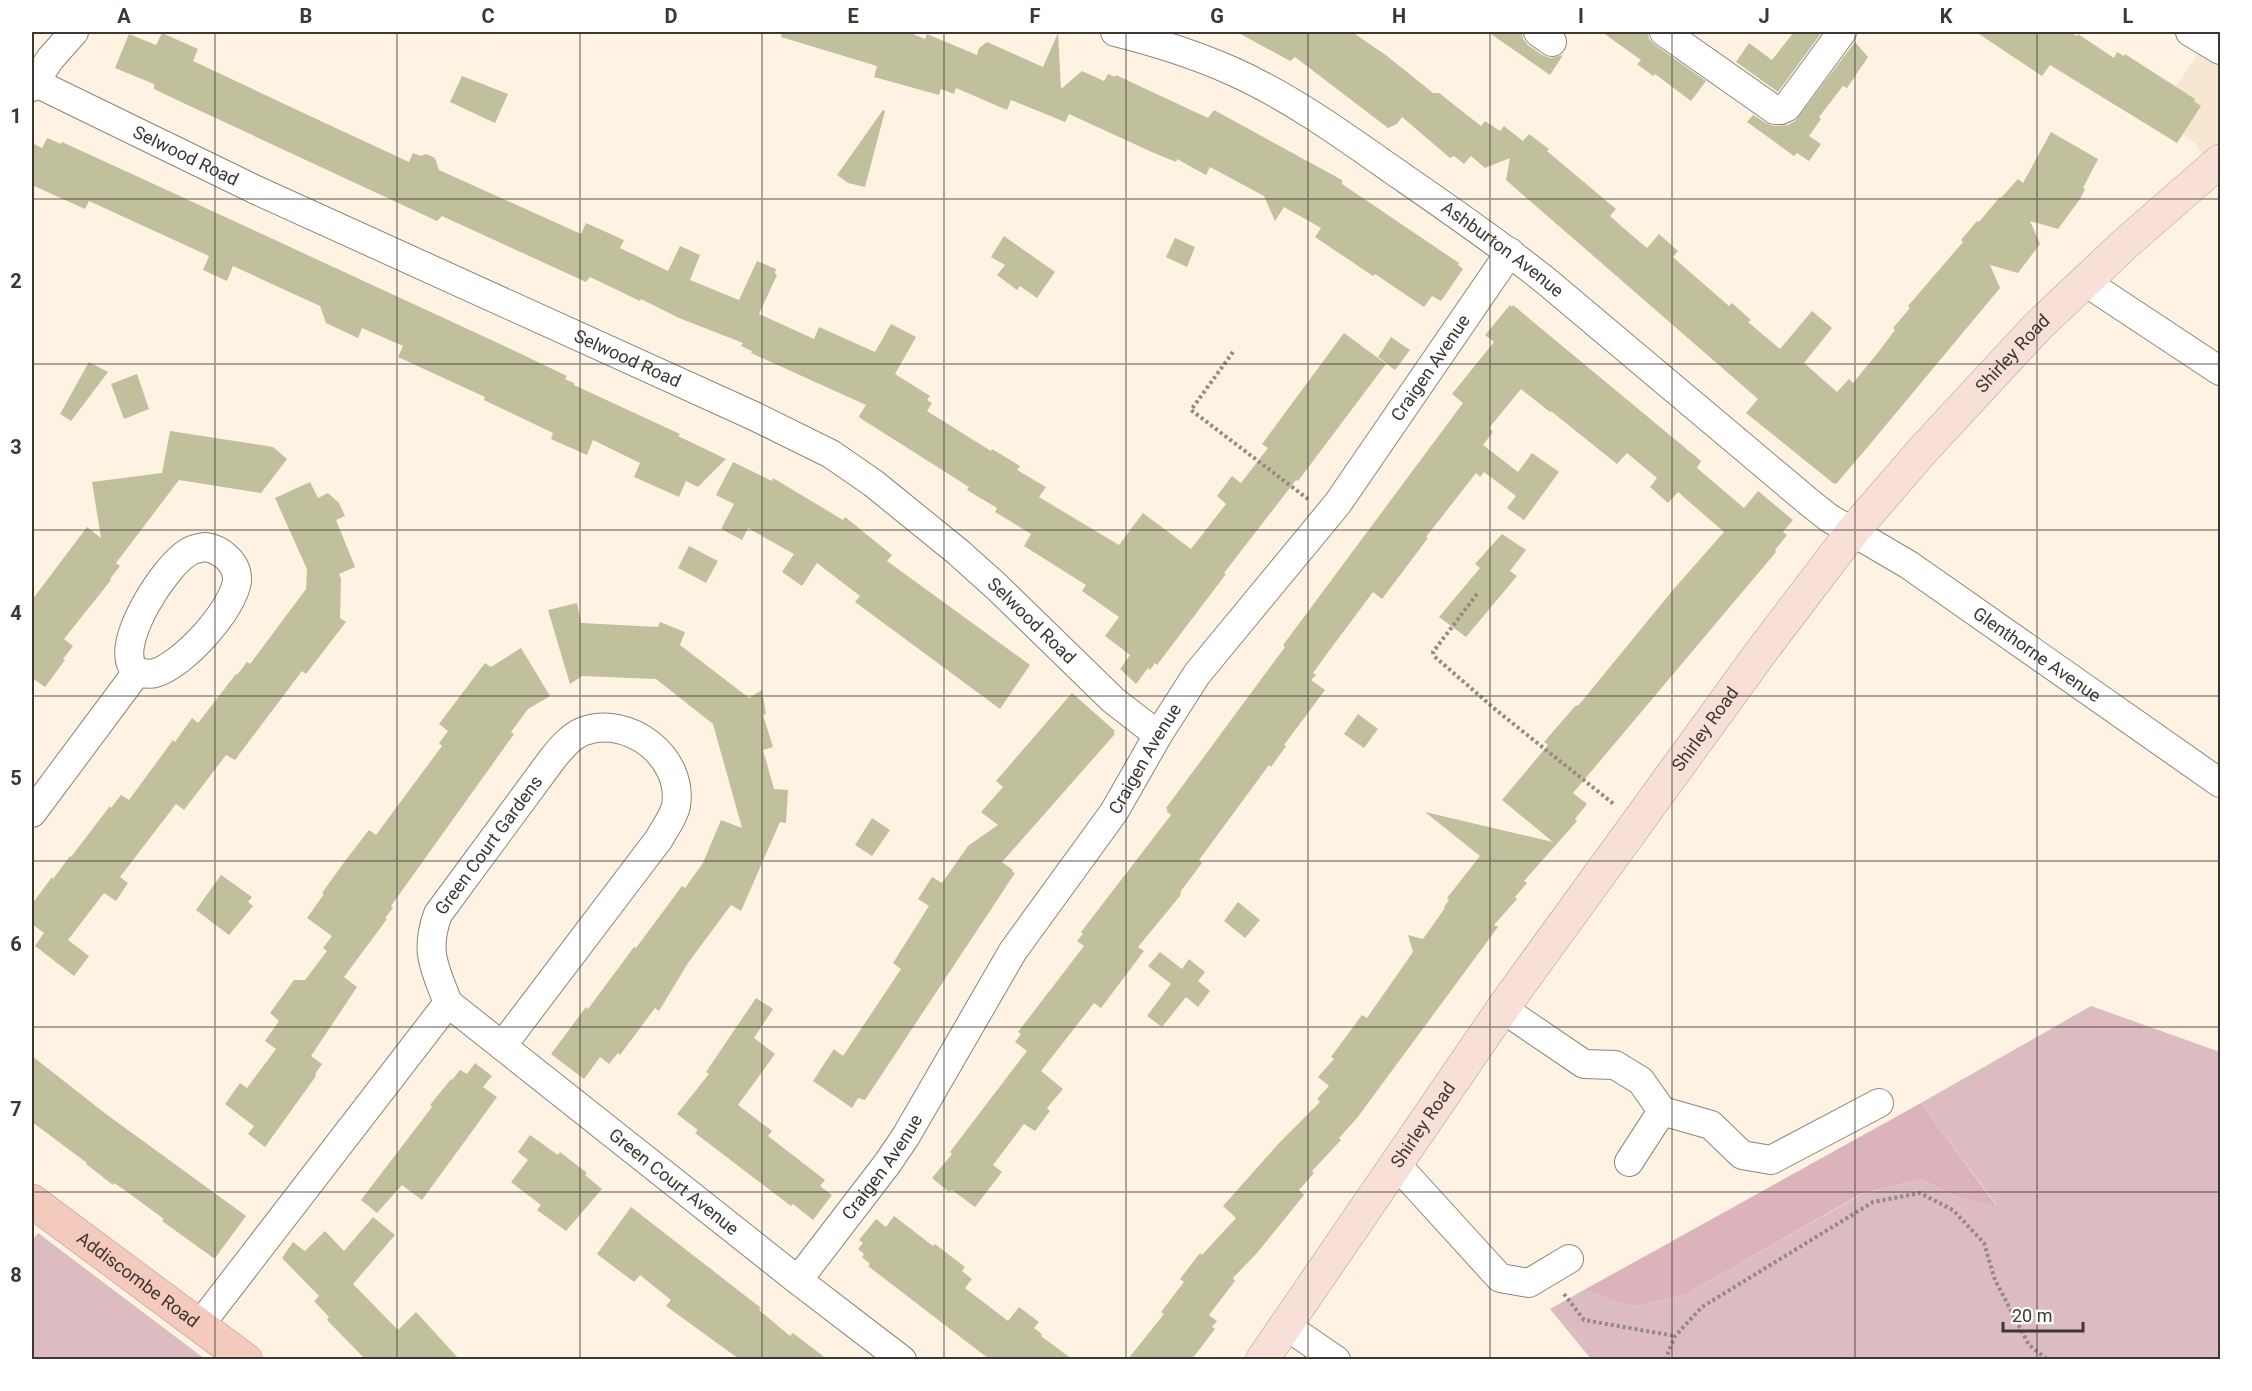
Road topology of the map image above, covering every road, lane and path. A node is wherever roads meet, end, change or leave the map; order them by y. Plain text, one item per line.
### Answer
1 (74, 32) edge
2 (1115, 32) edge
3 (1664, 32) edge
4 (1842, 32) edge
5 (32, 84) edge
6 (2220, 161) edge
7 (1510, 252) junction
8 (2084, 281) junction
9 (1233, 352) dead end
10 (2220, 371) edge
11 (1313, 503) dead end
12 (1852, 531) junction
13 (1477, 594) dead end
14 (136, 672) dead end
15 (1158, 735) junction
16 (2220, 783) edge
17 (1621, 810) dead end
18 (32, 813) edge
19 (448, 1003) junction
20 (1503, 1009) junction
21 (502, 1046) junction
22 (1879, 1103) dead end
23 (1662, 1111) junction
24 (1629, 1162) dead end
25 (1396, 1164) junction
26 (32, 1201) edge
27 (1558, 1266) joint
28 (798, 1280) junction
29 (1285, 1325) junction
30 (200, 1326) junction
31 (1675, 1336) junction
32 (246, 1359) edge
33 (902, 1359) edge
34 (1262, 1359) edge
35 (1336, 1359) edge
36 (1665, 1359) edge
37 (2048, 1359) edge

1 - 5 street
2 - 7 street, Ashburton Avenue
3 - 4 street
5 - 15 street, Selwood Road
6 - 8 main road, Shirley Road
7 - 12 street, Ashburton Avenue
7 - 15 street, Craigen Avenue
8 - 10 street
8 - 12 main road, Shirley Road
9 - 11 path
12 - 16 street, Glenthorne Avenue
12 - 20 main road, Shirley Road
13 - 17 path
14 - 18 street
15 - 28 street, Craigen Avenue
19 - 21 street, Green Court Avenue
19 - 21 street, Green Court Gardens
19 - 30 street
20 - 23 street
20 - 25 main road, Shirley Road
21 - 28 street, Green Court Avenue
22 - 23 street
23 - 24 street
25 - 27 street
25 - 29 main road, Shirley Road
26 - 30 highway, Addiscombe Road
27 - 31 path
28 - 33 street, Green Court Avenue
29 - 34 main road, Shirley Road
29 - 35 street
30 - 32 highway, Addiscombe Road
31 - 36 path
31 - 37 path

